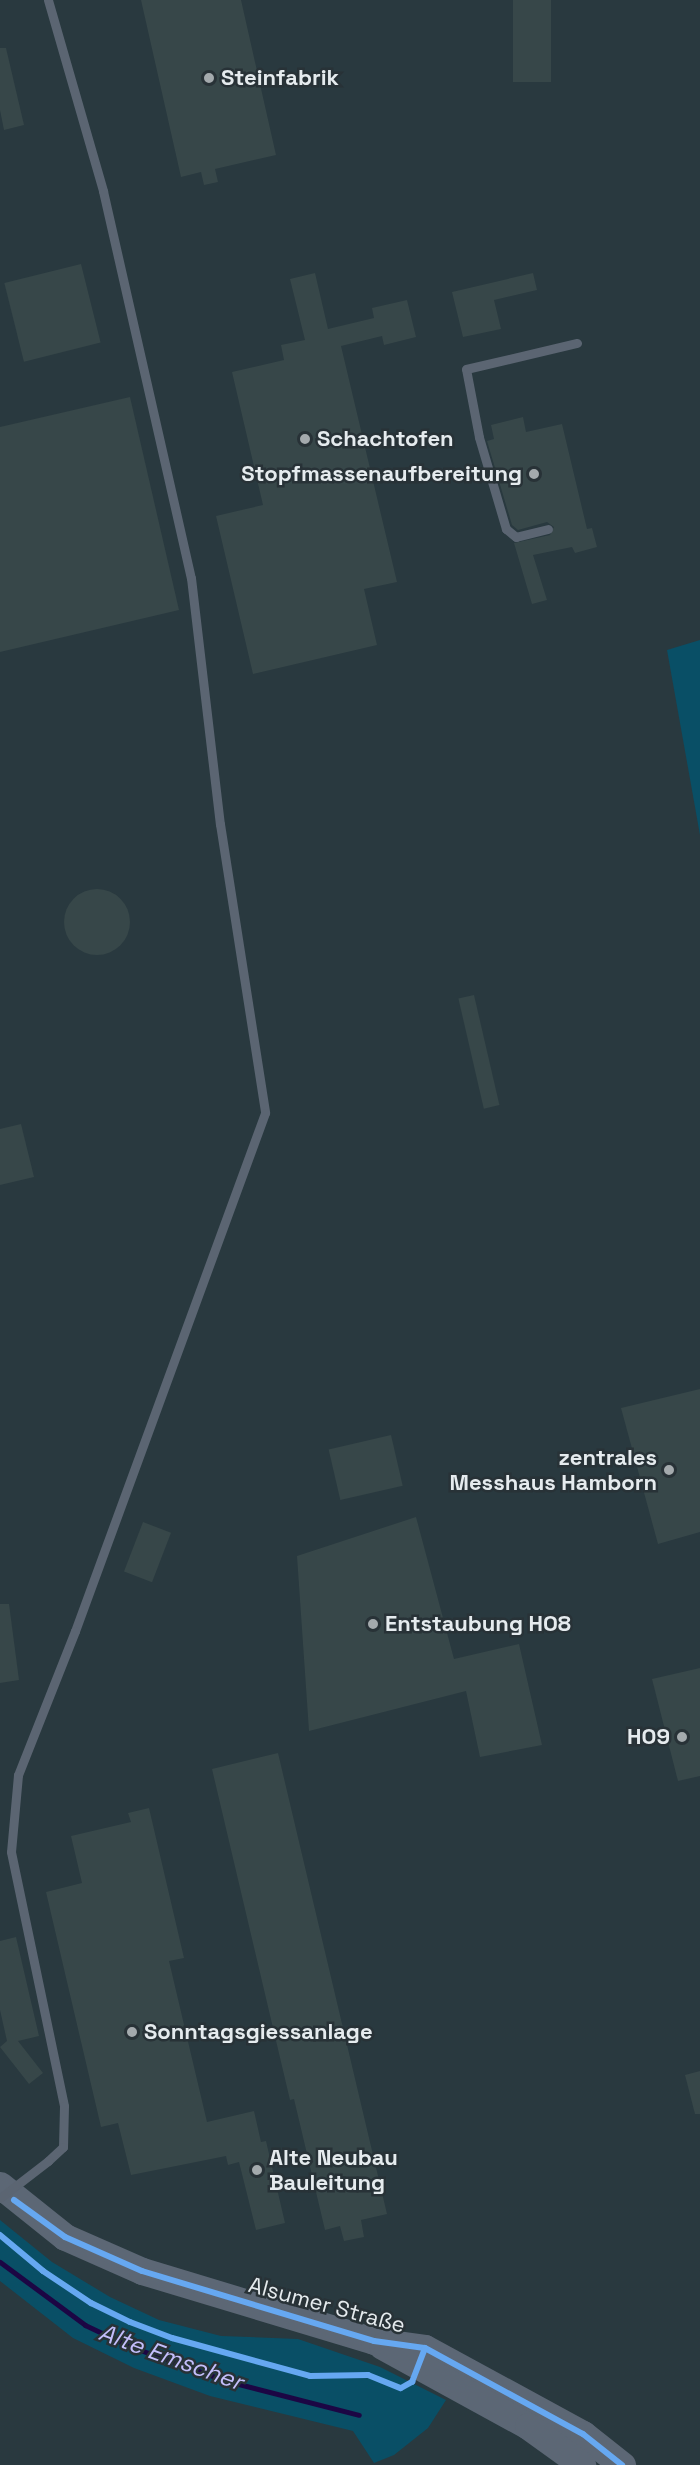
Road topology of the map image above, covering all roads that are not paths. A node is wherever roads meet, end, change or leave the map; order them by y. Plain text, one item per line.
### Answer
1 (48, 0) edge
2 (577, 343) dead end
3 (548, 529) dead end
4 (0, 2186) edge
5 (0, 2198) edge
6 (374, 2341) junction
7 (582, 2465) edge
8 (622, 2465) edge

1 - 5 lane, bridge
2 - 3 lane
4 - 6 street, Alsumer Straße
6 - 7 street, Alsumer Straße
6 - 8 street, Alsumer Straße

